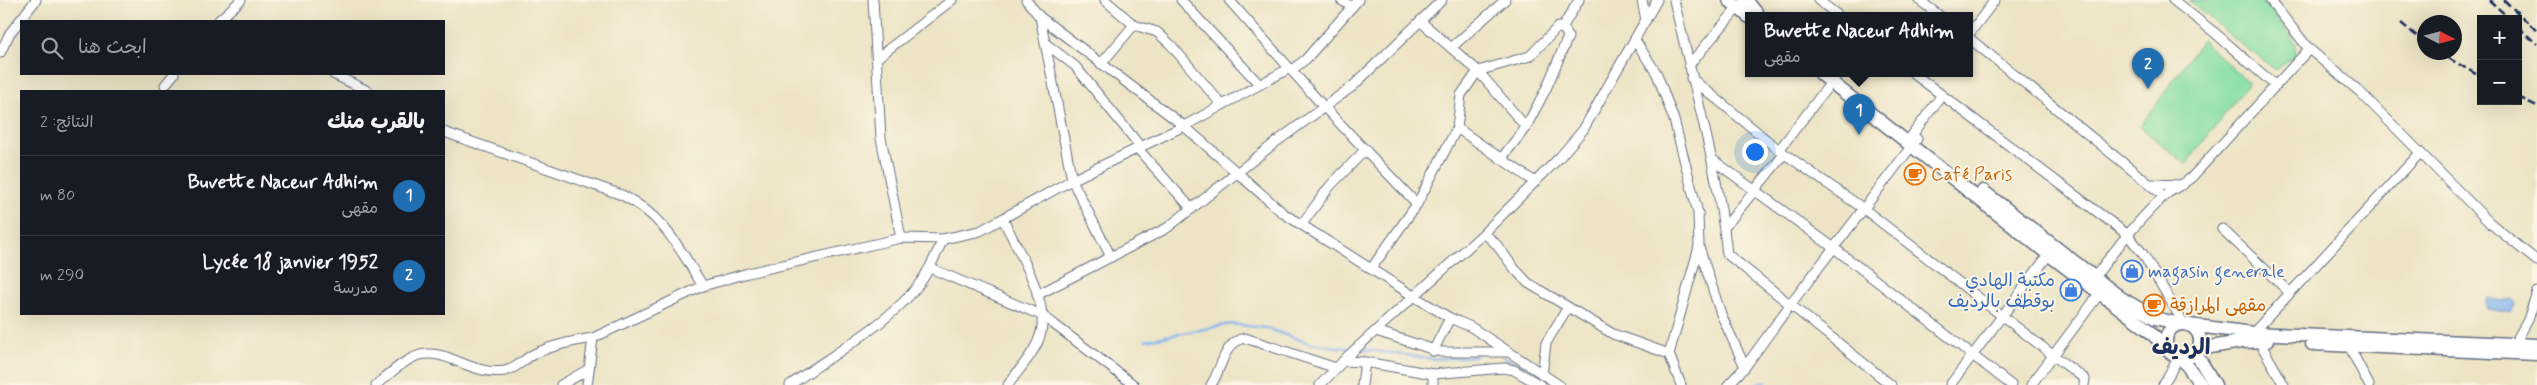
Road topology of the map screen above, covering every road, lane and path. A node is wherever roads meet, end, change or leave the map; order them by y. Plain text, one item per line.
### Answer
1 (36, 0) edge
2 (240, 0) edge
3 (873, 0) edge
4 (952, 0) edge
5 (1026, 0) edge
6 (1105, 0) edge
7 (1181, 0) edge
8 (1230, 0) edge
9 (1341, 0) edge
10 (1442, 0) edge
11 (1506, 0) edge
12 (1579, 0) edge
13 (1642, 0) edge
14 (1657, 0) edge
15 (1674, 0) edge
16 (1818, 0) edge
17 (1919, 0) edge
18 (1995, 0) edge
19 (2173, 0) edge
20 (2270, 0) edge
21 (1739, 2) edge
22 (1355, 4) edge
23 (1753, 12) edge
24 (1834, 12) edge
25 (1935, 12) edge
26 (1040, 17) junction
27 (1648, 17) junction
28 (20, 20) edge
29 (20, 20) edge
30 (219, 20) edge
31 (1420, 21) junction
32 (1134, 25) junction
33 (1562, 28) junction
34 (1973, 29) edge
35 (1634, 40) junction
36 (1973, 41) edge
37 (1046, 43) junction
38 (1451, 48) junction
39 (2309, 49) junction
40 (0, 53) edge
41 (877, 58) junction
42 (1101, 64) junction
43 (1689, 64) junction
44 (1291, 69) junction
45 (1478, 71) junction
46 (173, 75) edge
47 (335, 75) edge
48 (1834, 77) edge
49 (1918, 77) edge
50 (1691, 78) junction
51 (1260, 84) junction
52 (165, 85) dead end
53 (2276, 86) junction
54 (366, 90) edge
55 (1942, 95) junction
56 (1222, 105) junction
57 (1324, 107) junction
58 (1184, 126) junction
59 (1526, 127) junction
60 (1457, 128) junction
61 (445, 132) edge
62 (1912, 140) junction
63 (1139, 147) junction
64 (1366, 149) junction
65 (1781, 152) junction
66 (2420, 153) junction
67 (1501, 159) junction
68 (1713, 160) junction
69 (1236, 172) junction
70 (1072, 180) junction
71 (1535, 182) junction
72 (2151, 184) junction
73 (2183, 185) junction
74 (1756, 189) junction
75 (2164, 196) junction
76 (1417, 204) junction
77 (1192, 209) junction
78 (1864, 209) junction
79 (1003, 219) junction
80 (1302, 224) junction
81 (1724, 228) junction
82 (2222, 229) dead end
83 (1484, 233) junction
84 (2128, 235) junction
85 (900, 238) junction
86 (943, 239) junction
87 (1699, 247) junction
88 (1834, 248) junction
89 (2051, 251) junction
90 (1111, 258) junction
91 (2537, 261) edge
92 (930, 268) junction
93 (1371, 269) junction
94 (2091, 281) junction
95 (703, 286) junction
96 (2103, 290) junction
97 (2289, 292) junction
98 (2537, 292) edge
99 (1037, 295) junction
100 (1415, 297) junction
101 (1790, 305) junction
102 (1568, 308) junction
103 (1043, 316) junction
104 (2002, 317) junction
105 (1450, 318) junction
106 (2184, 324) junction
107 (1373, 333) junction
108 (2256, 337) junction
109 (593, 338) junction
110 (2515, 343) junction
111 (2537, 344) edge
112 (2349, 346) junction
113 (2196, 350) junction
114 (1432, 351) junction
115 (1509, 352) junction
116 (1669, 354) junction
117 (2537, 354) edge
118 (2177, 355) junction
119 (1972, 356) junction
120 (2054, 356) junction
121 (1343, 361) junction
122 (1365, 362) junction
123 (1336, 368) junction
124 (1745, 368) junction
125 (588, 369) junction
126 (1433, 374) junction
127 (1542, 375) junction
128 (376, 385) edge
129 (561, 385) edge
130 (586, 385) edge
131 (790, 385) edge
132 (1008, 385) edge
133 (1134, 385) edge
134 (1211, 385) edge
135 (1320, 385) edge
136 (1362, 385) edge
137 (1432, 385) edge
138 (1540, 385) edge
139 (1559, 385) edge
140 (1680, 385) edge
141 (1728, 385) edge
142 (1891, 385) edge
143 (1950, 385) edge
144 (2011, 385) edge
145 (2031, 385) edge
146 (2084, 385) edge
147 (2163, 385) edge
148 (2201, 385) edge
149 (2215, 385) edge
150 (2284, 385) edge
151 (2369, 385) edge

1 - 29 street
2 - 30 street
3 - 41 street
4 - 41 street
5 - 26 street
6 - 32 street
7 - 51 street
8 - 44 street
9 - 22 street
10 - 31 street
11 - 38 street
12 - 33 street
13 - 27 street
14 - 27 street
15 - 43 street
16 - 24 street
17 - 25 street
18 - 34 street
19 - 53 street
20 - 39 street
21 - 23 main road
21 - 43 street
22 - 44 street
26 - 37 street
26 - 42 street
27 - 35 street
28 - 40 street
31 - 38 street
31 - 57 street
32 - 42 street
32 - 56 street
33 - 45 street
33 - 59 street
35 - 71 street
35 - 87 street
36 - 72 street
37 - 63 street
37 - 70 street
38 - 45 street
39 - 53 street
39 - 66 street
41 - 85 street
42 - 58 street
43 - 50 street
44 - 51 street
44 - 57 street
45 - 59 street
45 - 60 street
46 - 52 street
47 - 54 street
48 - 62 main road
48 - 65 street
49 - 55 street
50 - 65 street
50 - 68 street
51 - 56 street
53 - 73 street
55 - 62 street
55 - 84 street
56 - 58 street
57 - 64 street
57 - 69 street
58 - 63 street
58 - 69 street
59 - 67 street
60 - 67 street
60 - 76 street
61 - 95 street
62 - 78 street
62 - 89 main road
63 - 70 street
63 - 77 street
64 - 76 street
64 - 80 street
65 - 74 street
65 - 78 street
66 - 91 street
66 - 97 street
67 - 71 street
68 - 74 street
68 - 81 street
69 - 77 street
69 - 80 street
70 - 79 street
70 - 90 street
71 - 83 street
72 - 73 street
72 - 75 street
73 - 75 street
74 - 81 street
74 - 88 street
75 - 84 street
76 - 93 street
77 - 90 street
78 - 88 street
78 - 104 street
79 - 86 street
79 - 99 street
80 - 93 street
81 - 101 street
82 - 97 street
83 - 100 street
83 - 102 street
84 - 94 street
84 - 106 street
85 - 86 street
85 - 95 street
86 - 92 street
87 - 116 street
87 - 124 street
88 - 101 street
88 - 119 street
89 - 94 main road
89 - 104 street
90 - 99 street
92 - 103 street
92 - 131 street
93 - 100 street
94 - 96 main road
95 - 109 street
96 - 106 main road
96 - 118 main road
96 - 120 street
97 - 108 street
98 - 110 street
99 - 103 street
100 - 105 street
100 - 107 street
101 - 124 street
101 - 142 street
102 - 116 street
102 - 127 street
103 - 132 street
103 - 133 street
104 - 119 street
104 - 120 street
105 - 114 street
105 - 115 street
106 - 108 main road
106 - 113 main road
106 - 118 main road
107 - 114 street
107 - 121 street
108 - 110 main road
108 - 112 main road
108 - 113 main road
108 - 150 street
109 - 125 street
109 - 128 street
110 - 111 main road
112 - 117 main road
112 - 151 street
113 - 118 main road
113 - 149 main road
114 - 115 street
115 - 127 street
116 - 140 street
118 - 147 street
118 - 148 main road
119 - 143 street
119 - 144 street
120 - 145 street
120 - 146 street
121 - 122 street
121 - 123 street
122 - 126 street
122 - 136 street
123 - 134 street
123 - 135 street
124 - 141 street
125 - 129 street
125 - 130 street
126 - 137 street
126 - 138 street
127 - 139 street

